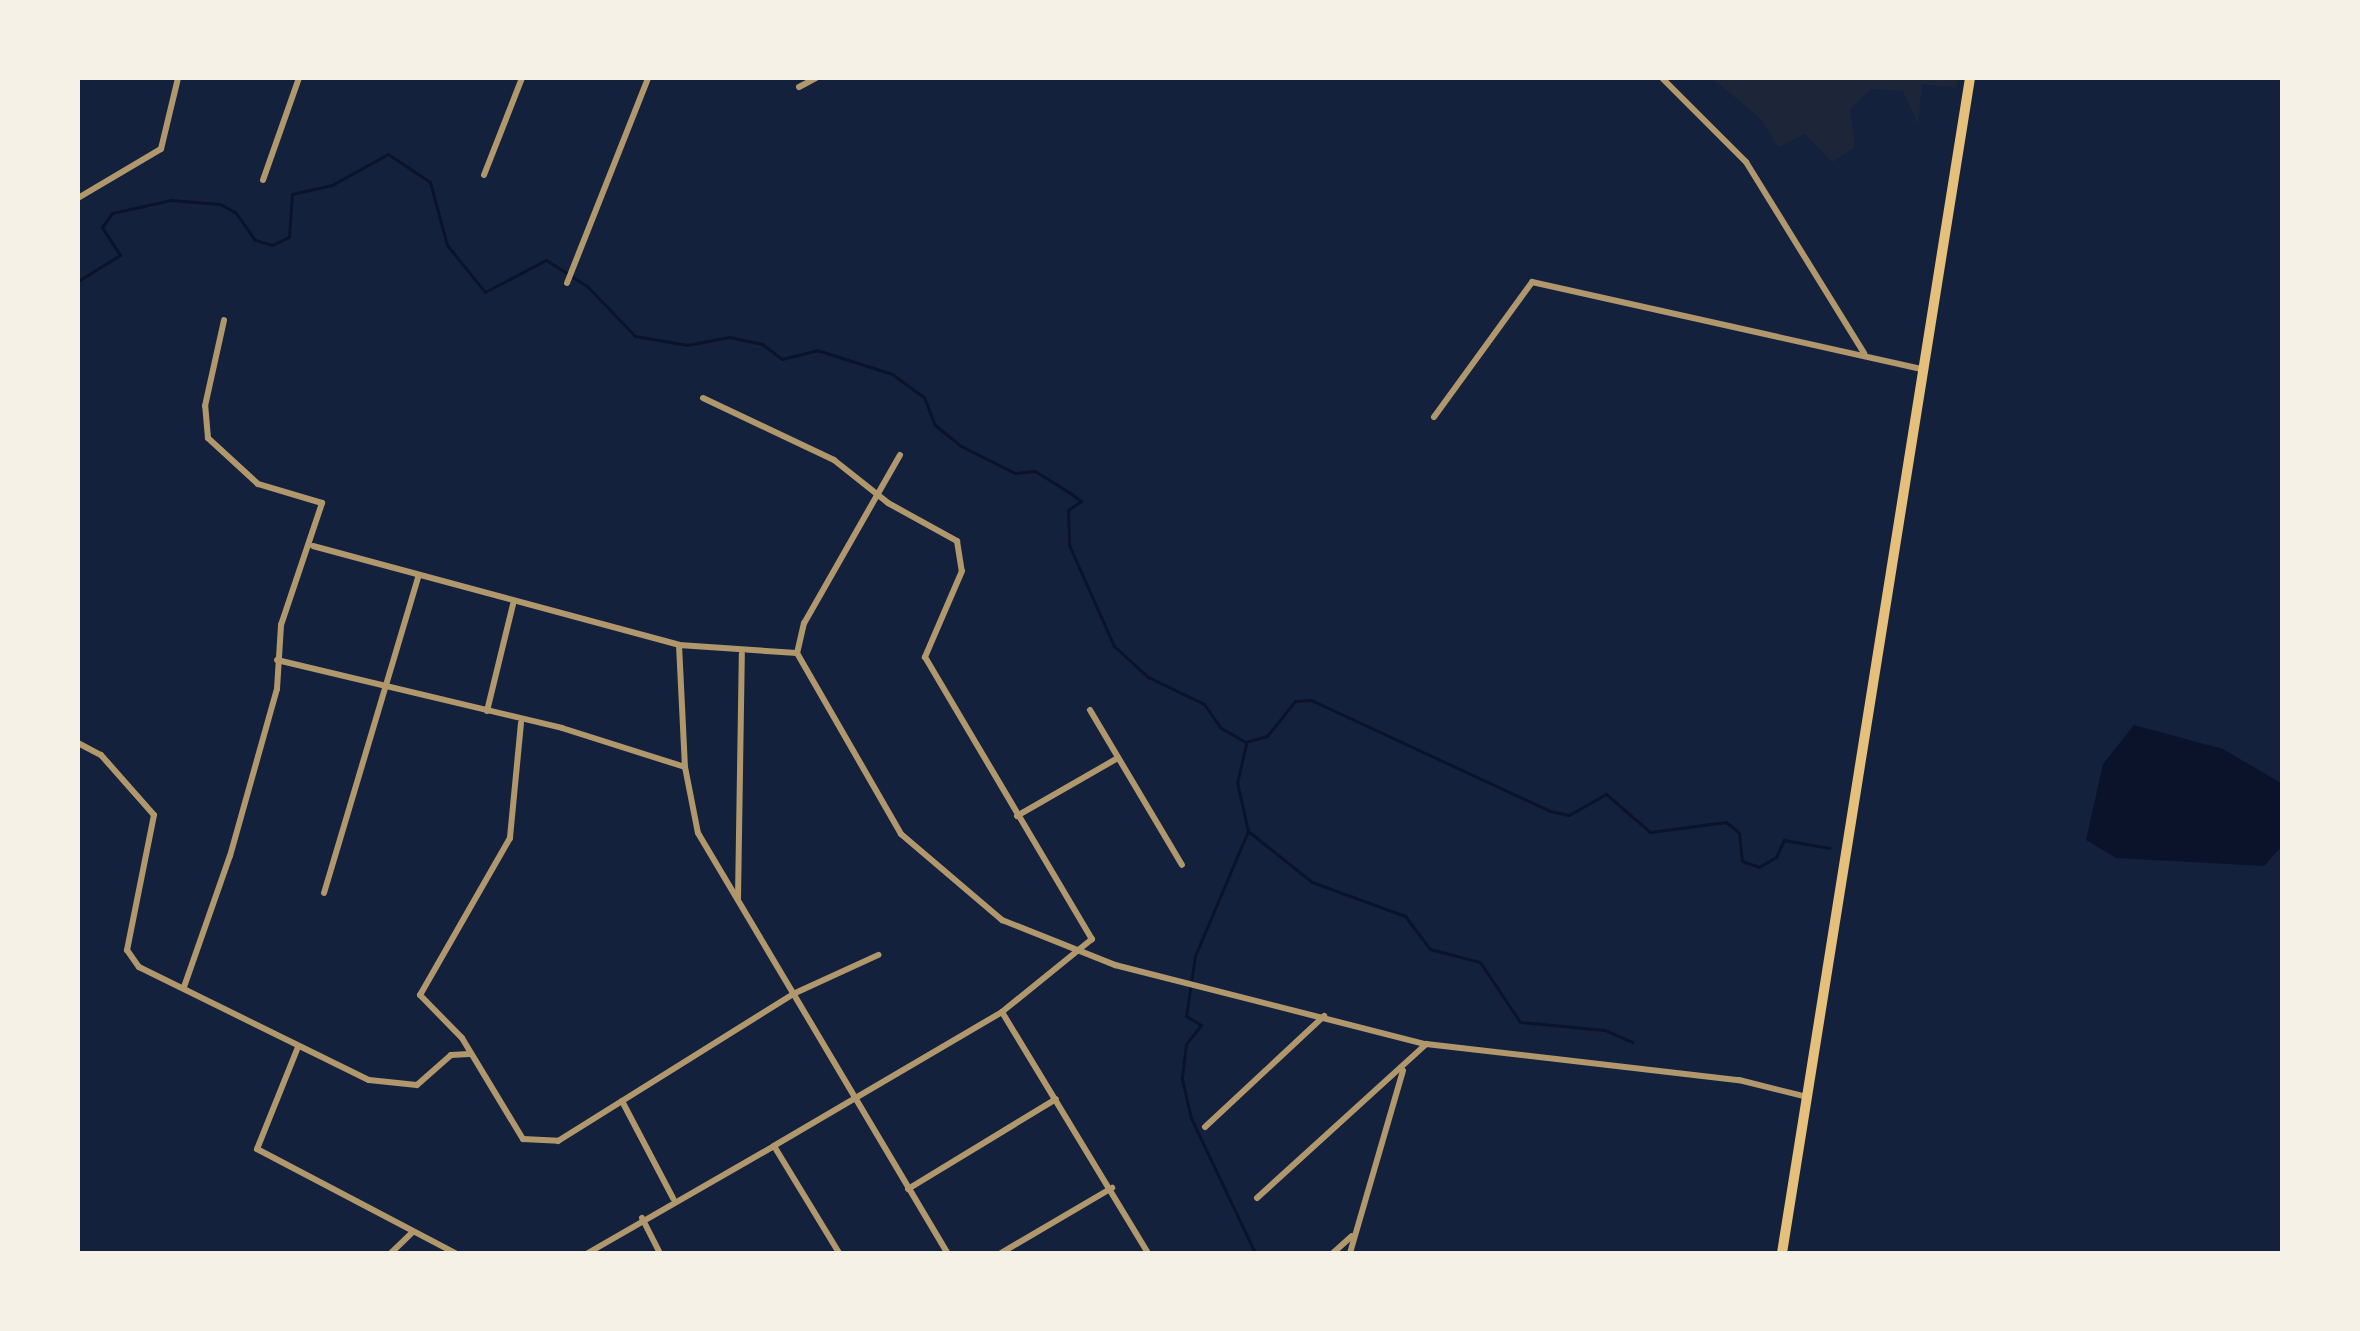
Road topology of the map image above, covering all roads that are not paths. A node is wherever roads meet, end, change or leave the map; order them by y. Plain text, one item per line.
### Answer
1 (178, 78) edge
2 (299, 78) edge
3 (522, 78) edge
4 (648, 78) edge
5 (816, 78) edge
6 (1662, 78) edge
7 (1970, 78) edge
8 (799, 87) dead end
9 (484, 175) dead end
10 (263, 180) dead end
11 (78, 198) edge
12 (567, 283) dead end
13 (224, 320) dead end
14 (1864, 353) junction
15 (1921, 369) junction
16 (703, 398) dead end
17 (1434, 417) dead end
18 (900, 455) dead end
19 (877, 495) junction
20 (313, 546) junction
21 (418, 577) junction
22 (513, 604) junction
23 (679, 645) junction
24 (797, 653) junction
25 (742, 654) junction
26 (277, 660) junction
27 (381, 686) junction
28 (1090, 710) dead end
29 (487, 711) junction
30 (521, 723) junction
31 (78, 743) edge
32 (1118, 758) junction
33 (685, 767) junction
34 (1017, 816) junction
35 (1182, 865) dead end
36 (324, 893) dead end
37 (738, 898) junction
38 (1078, 952) junction
39 (878, 955) dead end
40 (184, 987) junction
41 (793, 994) junction
42 (1002, 1012) junction
43 (1324, 1016) junction
44 (1426, 1044) junction
45 (298, 1047) junction
46 (469, 1054) junction
47 (1404, 1068) junction
48 (851, 1097) junction
49 (1807, 1097) junction
50 (1056, 1099) junction
51 (622, 1101) junction
52 (1205, 1127) dead end
53 (774, 1146) junction
54 (1112, 1188) junction
55 (908, 1189) junction
56 (673, 1198) junction
57 (1257, 1198) dead end
58 (642, 1218) junction
59 (413, 1232) junction
60 (1352, 1236) junction
61 (391, 1253) edge
62 (455, 1253) edge
63 (588, 1253) edge
64 (660, 1253) edge
65 (839, 1253) edge
66 (947, 1253) edge
67 (1001, 1253) edge
68 (1148, 1253) edge
69 (1333, 1253) edge
70 (1350, 1253) edge
71 (1782, 1253) edge

1 - 11 street
2 - 10 street
3 - 9 street
4 - 12 street
5 - 8 street
6 - 14 street
7 - 15 highway
13 - 20 street
14 - 15 street
14 - 17 street
15 - 49 highway
16 - 19 street
18 - 19 street
19 - 24 street
19 - 34 street
20 - 21 street
20 - 26 street
21 - 22 street
21 - 27 street
22 - 23 street
22 - 29 street
23 - 25 street
23 - 33 street
24 - 25 street
24 - 38 street
25 - 37 street
26 - 27 street
26 - 40 street
27 - 29 street
27 - 36 street
28 - 32 street
29 - 30 street
30 - 33 street
30 - 46 street
31 - 40 street
32 - 34 street
32 - 35 street
33 - 37 street
34 - 38 street
37 - 41 street
38 - 42 street
38 - 43 street
39 - 41 street
40 - 45 street
41 - 48 street
41 - 51 street
42 - 48 street
42 - 50 street
43 - 44 street
43 - 52 street
44 - 47 street
44 - 49 street
45 - 46 street
45 - 59 street
46 - 51 street
47 - 57 street
47 - 60 street
48 - 53 street
48 - 55 street
49 - 71 highway
50 - 54 street
50 - 55 street
51 - 56 street
53 - 56 street
53 - 65 street
54 - 67 street
54 - 68 street
55 - 66 street
56 - 58 street
58 - 63 street
58 - 64 street
59 - 61 street
59 - 62 street
60 - 69 street
60 - 70 street

